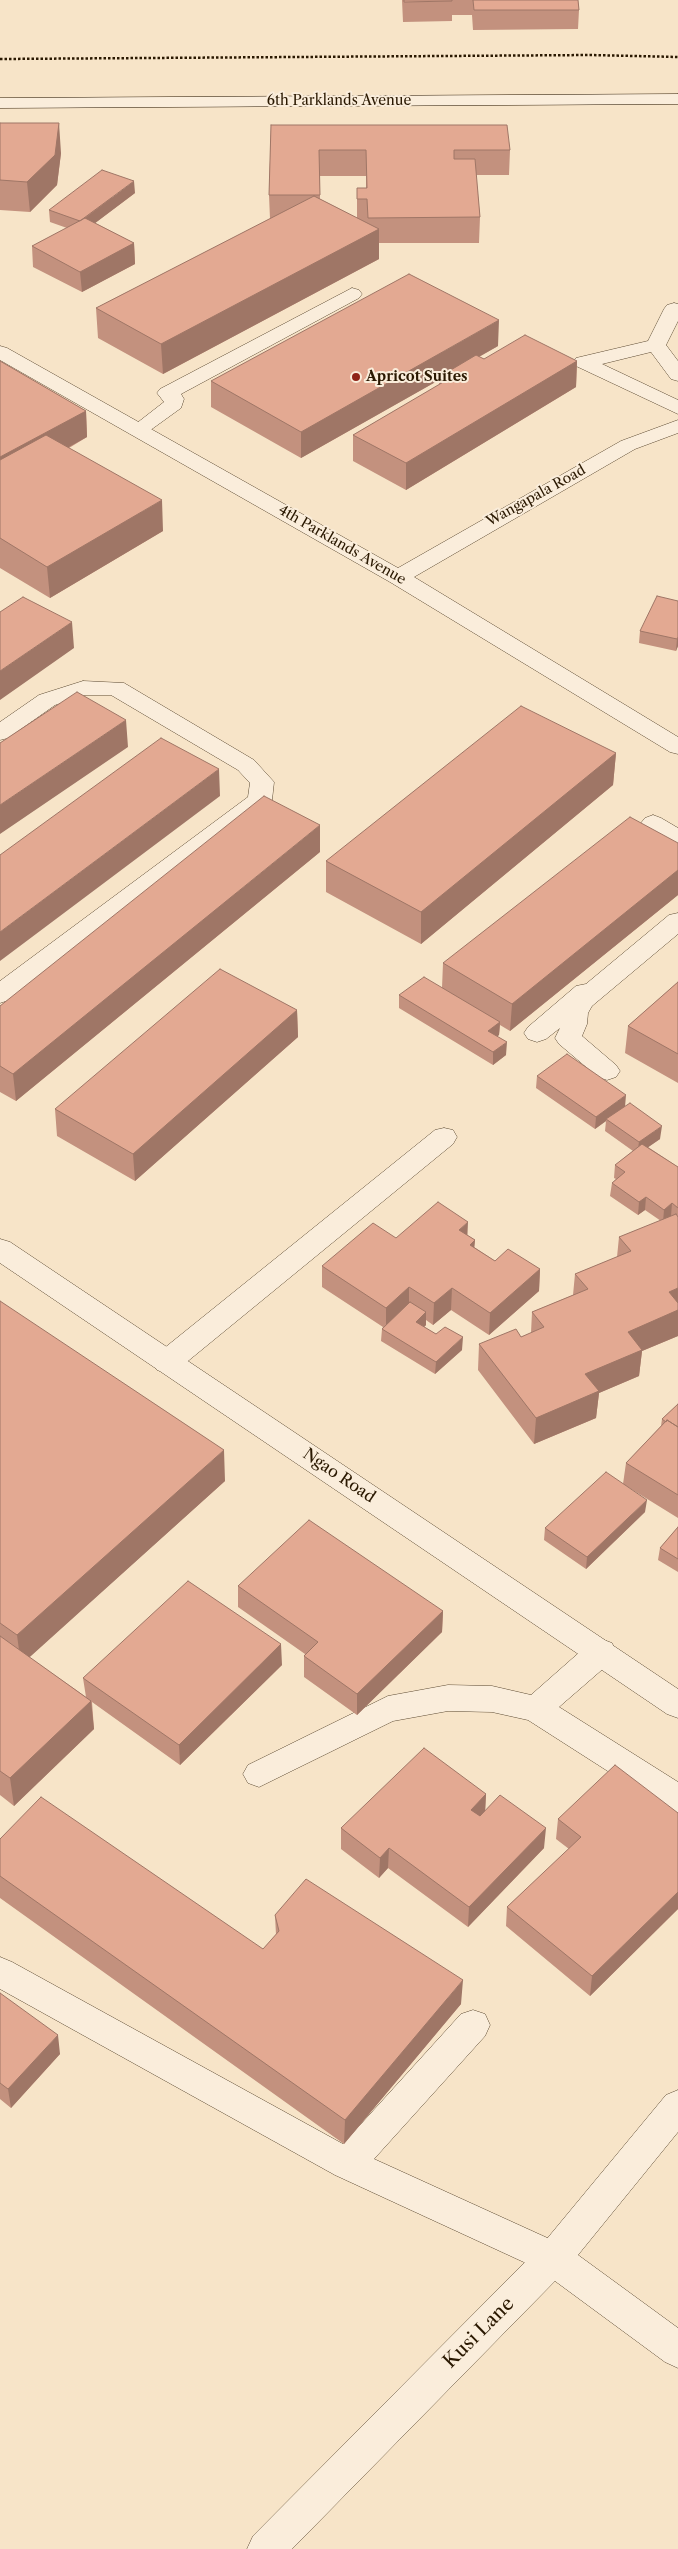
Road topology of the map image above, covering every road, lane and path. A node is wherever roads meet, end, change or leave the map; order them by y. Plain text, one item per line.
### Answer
1 (678, 57) edge
2 (0, 59) edge
3 (678, 99) edge
4 (0, 103) edge
5 (352, 294) dead end
6 (674, 309) dead end
7 (656, 345) junction
8 (0, 352) edge
9 (678, 375) edge
10 (678, 408) edge
11 (678, 426) edge
12 (138, 430) junction
13 (398, 577) junction
14 (0, 733) edge
15 (678, 747) edge
16 (654, 823) dead end
17 (678, 839) edge
18 (678, 910) edge
19 (678, 921) edge
20 (0, 994) edge
21 (537, 1034) dead end
22 (607, 1071) dead end
23 (444, 1137) dead end
24 (0, 1249) edge
25 (167, 1362) junction
26 (601, 1652) junction
27 (678, 1705) edge
28 (536, 1709) junction
29 (259, 1774) dead end
30 (678, 1798) edge
31 (0, 1972) edge
32 (473, 2025) dead end
33 (678, 2106) edge
34 (347, 2164) junction
35 (553, 2258) junction
36 (678, 2350) edge
37 (266, 2549) edge

1 - 2 path
3 - 4 street, 6th Parklands Avenue
5 - 12 street
6 - 7 street
7 - 9 street
7 - 10 street
8 - 12 street, 4th Parklands Avenue
11 - 13 street, Wangapala Road
12 - 13 street, 4th Parklands Avenue
13 - 15 street, 4th Parklands Avenue
14 - 20 street
16 - 17 street
18 - 21 street
19 - 22 street
23 - 25 street
24 - 25 street, Ngao Road
25 - 26 street, Ngao Road
26 - 27 street, Ngao Road
26 - 28 street
28 - 29 street
28 - 30 street
31 - 34 street
32 - 34 street
33 - 35 street, Kusi Lane
34 - 35 street
35 - 36 street
35 - 37 street, Kusi Lane

